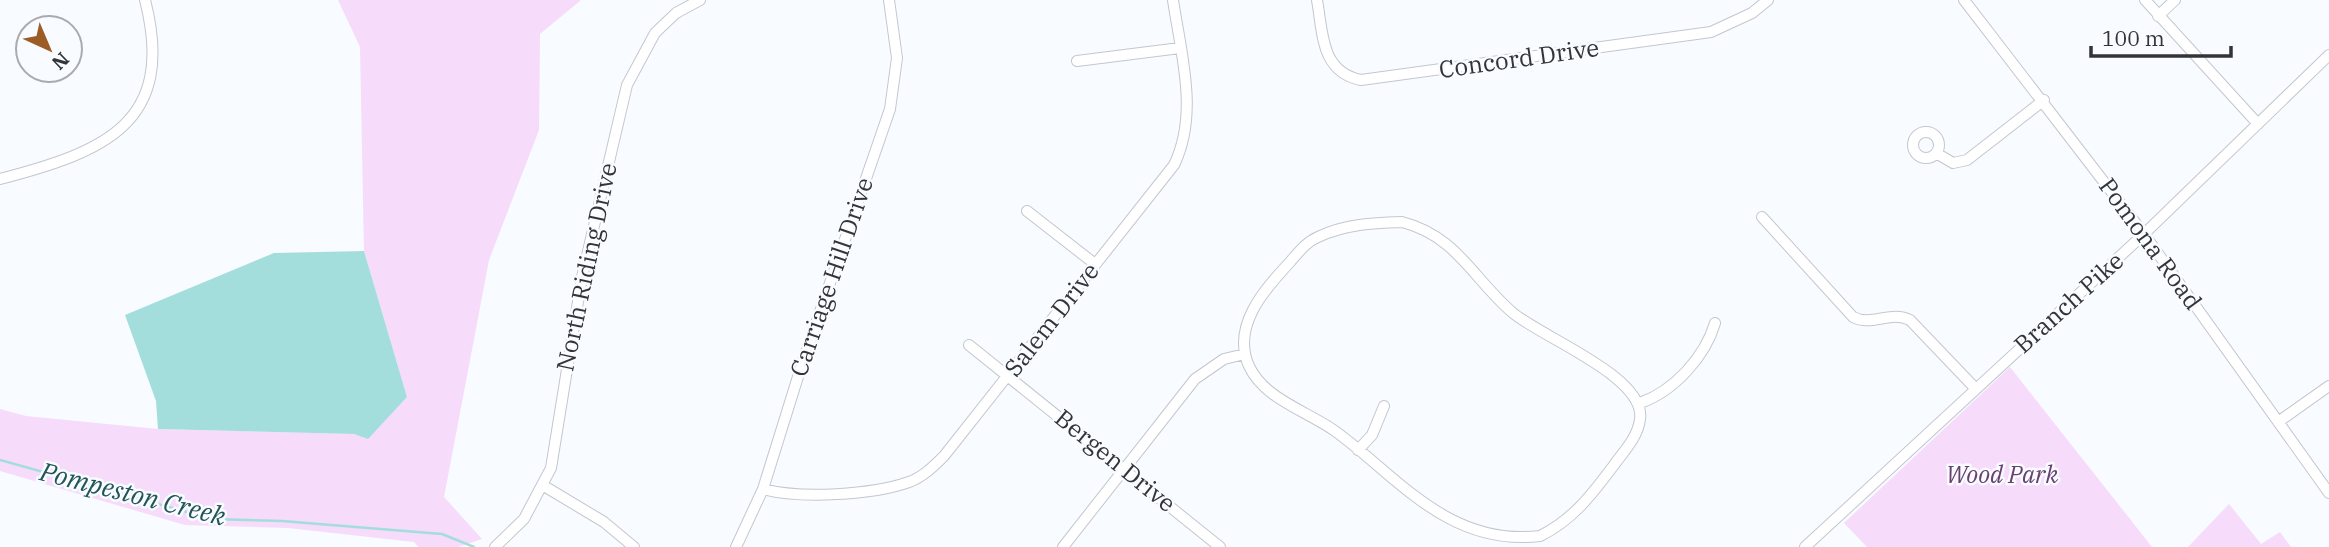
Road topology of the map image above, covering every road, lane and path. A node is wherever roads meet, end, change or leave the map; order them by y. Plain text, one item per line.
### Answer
1 (145, 0) edge
2 (700, 0) edge
3 (889, 0) edge
4 (1173, 0) edge
5 (1317, 0) edge
6 (1768, 0) edge
7 (1964, 0) edge
8 (2145, 0) edge
9 (2175, 0) edge
10 (2158, 16) junction
11 (1180, 48) junction
12 (2329, 55) edge
13 (1077, 61) dead end
14 (2044, 100) junction
15 (2258, 124) junction
16 (1936, 153) dead end
17 (0, 178) edge
18 (1027, 211) dead end
19 (1762, 217) dead end
20 (2144, 234) junction
21 (1095, 264) junction
22 (1715, 323) dead end
23 (969, 345) dead end
24 (1245, 354) junction
25 (1009, 375) junction
26 (2329, 386) edge
27 (1975, 388) junction
28 (1640, 403) junction
29 (1384, 406) dead end
30 (2278, 422) junction
31 (1358, 450) junction
32 (1125, 468) junction
33 (544, 486) junction
34 (763, 489) junction
35 (2329, 493) edge
36 (1430, 521) dead end
37 (1475, 543) dead end
38 (1508, 546) edge
39 (495, 547) edge
40 (634, 547) edge
41 (736, 547) edge
42 (1063, 547) edge
43 (1220, 547) edge
44 (1805, 547) edge

1 - 17 street
2 - 33 street, North Riding Drive
3 - 34 street, Carriage Hill Drive
4 - 11 street, Salem Drive
5 - 6 street, Concord Drive
7 - 14 street, Pomona Road
8 - 10 street
9 - 10 street
10 - 15 street
11 - 13 street
11 - 21 street, Salem Drive
12 - 15 street, Branch Pike
14 - 16 street
14 - 20 street, Pomona Road
15 - 20 street, Branch Pike
18 - 21 street
19 - 27 street
20 - 27 street, Branch Pike
20 - 30 street, Pomona Road
21 - 25 street, Salem Drive
22 - 28 street
23 - 25 street, Bergen Drive
24 - 28 street
24 - 31 street
24 - 32 street
25 - 32 street, Bergen Drive
25 - 34 street, Salem Drive
26 - 30 street
27 - 44 street, Branch Pike
28 - 38 street
29 - 31 street
30 - 35 street, Pomona Road
31 - 36 street
32 - 42 street
32 - 43 street, Bergen Drive
33 - 39 street, North Riding Drive
33 - 40 street
34 - 41 street, Carriage Hill Drive
37 - 38 street

